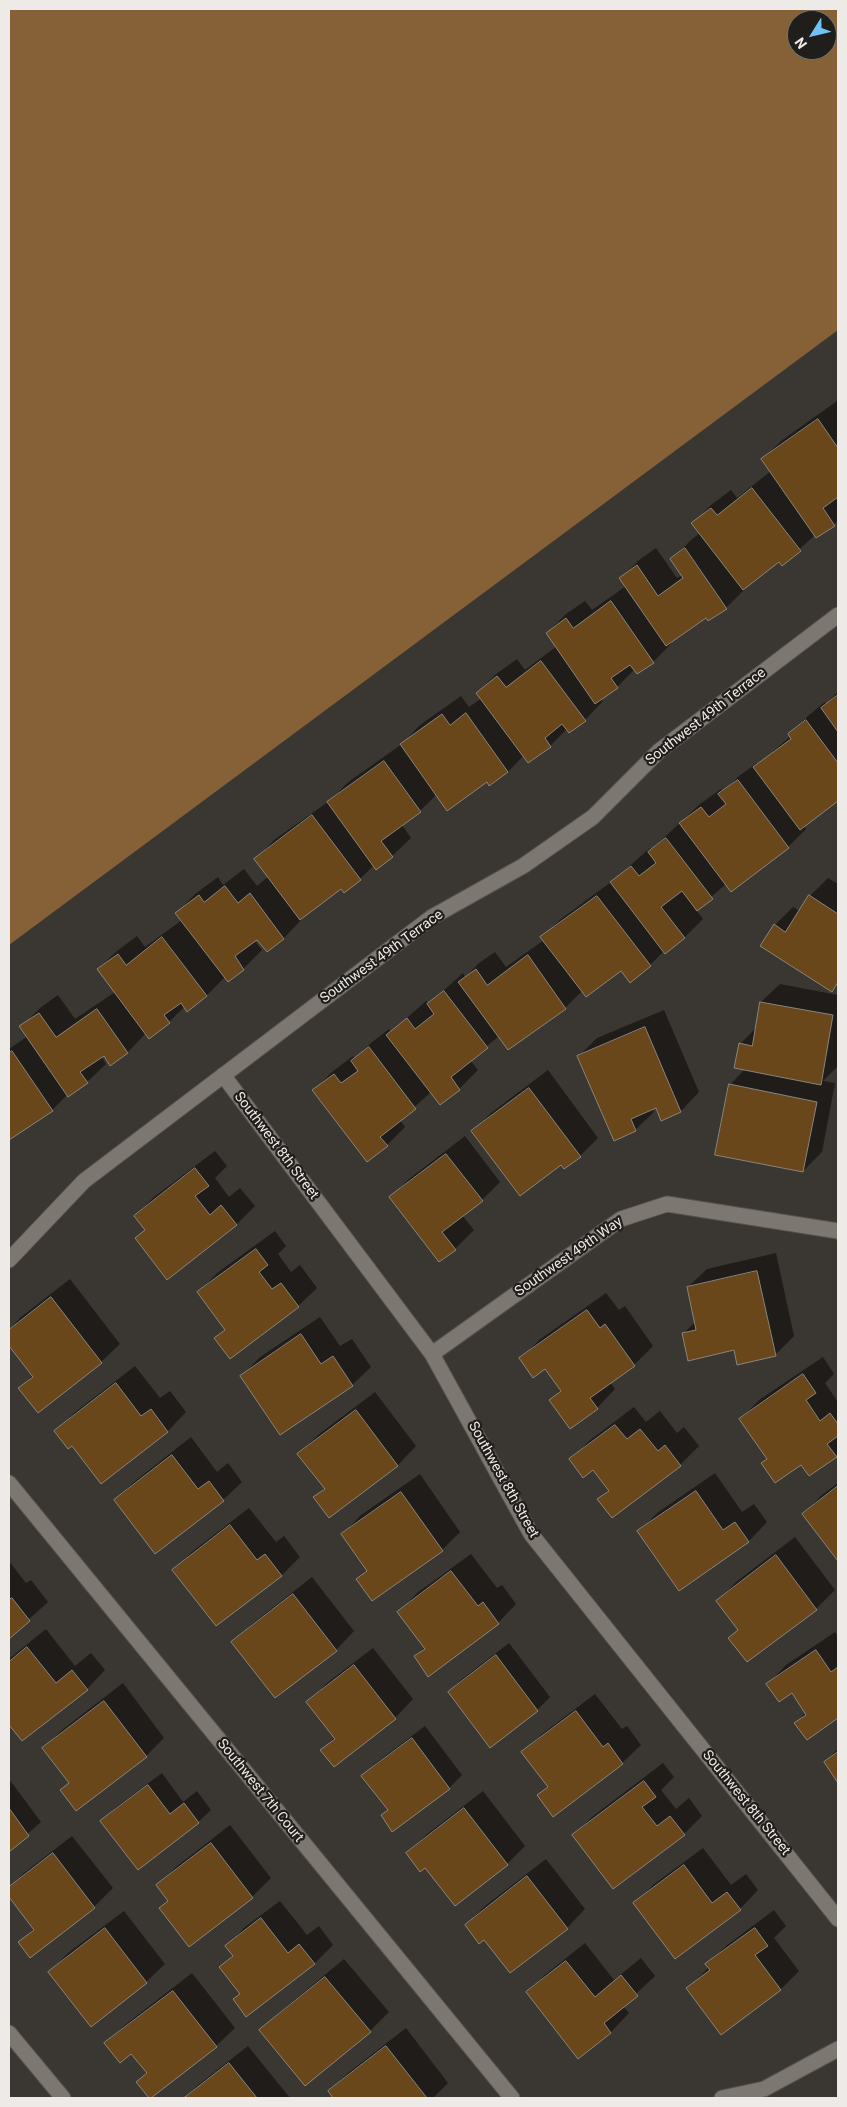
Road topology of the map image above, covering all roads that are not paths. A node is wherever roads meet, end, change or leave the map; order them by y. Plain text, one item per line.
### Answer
1 (838, 615) edge
2 (223, 1075) junction
3 (838, 1231) edge
4 (9, 1260) edge
5 (432, 1354) junction
6 (9, 1483) edge
7 (838, 1920) edge
8 (9, 2033) edge
9 (838, 2050) edge
10 (63, 2098) edge
11 (512, 2098) edge
12 (722, 2098) edge

1 - 2 street, Southwest 49th Terrace
2 - 4 street, Southwest 49th Terrace
2 - 5 street, Southwest 8th Street
3 - 5 street, Southwest 49th Way
5 - 7 street, Southwest 8th Street
6 - 11 street, Southwest 7th Court
8 - 10 street
9 - 12 street

